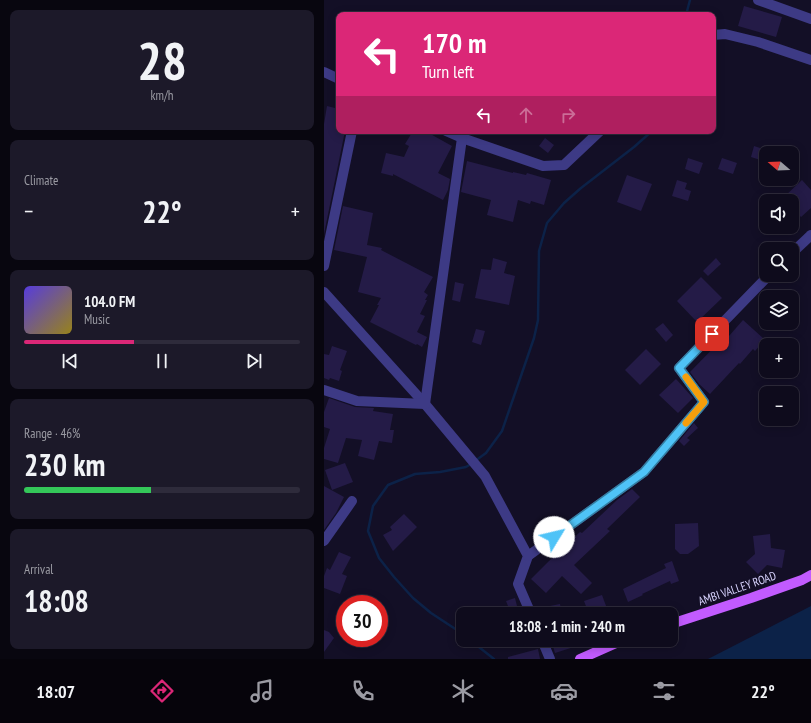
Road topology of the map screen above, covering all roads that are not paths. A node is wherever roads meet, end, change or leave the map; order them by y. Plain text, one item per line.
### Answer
1 (758, 0) edge
2 (811, 19) edge
3 (716, 35) edge
4 (811, 60) edge
5 (324, 72) edge
6 (336, 78) edge
7 (351, 134) edge
8 (453, 134) edge
9 (597, 134) edge
10 (462, 138) junction
11 (811, 235) edge
12 (799, 246) edge
13 (324, 266) edge
14 (762, 282) edge
15 (324, 292) edge
16 (324, 390) edge
17 (425, 404) junction
18 (352, 501) dead end
19 (324, 541) edge
20 (528, 556) junction
21 (811, 575) edge
22 (528, 607) edge
23 (678, 622) edge
24 (545, 647) edge
25 (608, 647) edge
26 (550, 659) edge
27 (580, 659) edge

1 - 2 street
3 - 4 street
5 - 6 street
7 - 13 street
8 - 10 street
9 - 10 street
10 - 17 street
11 - 12 street
14 - 20 street
15 - 17 street
16 - 17 street
17 - 20 street
18 - 19 street
20 - 22 street
21 - 23 main road, AMBI VALLEY ROAD
24 - 26 street
25 - 27 main road

